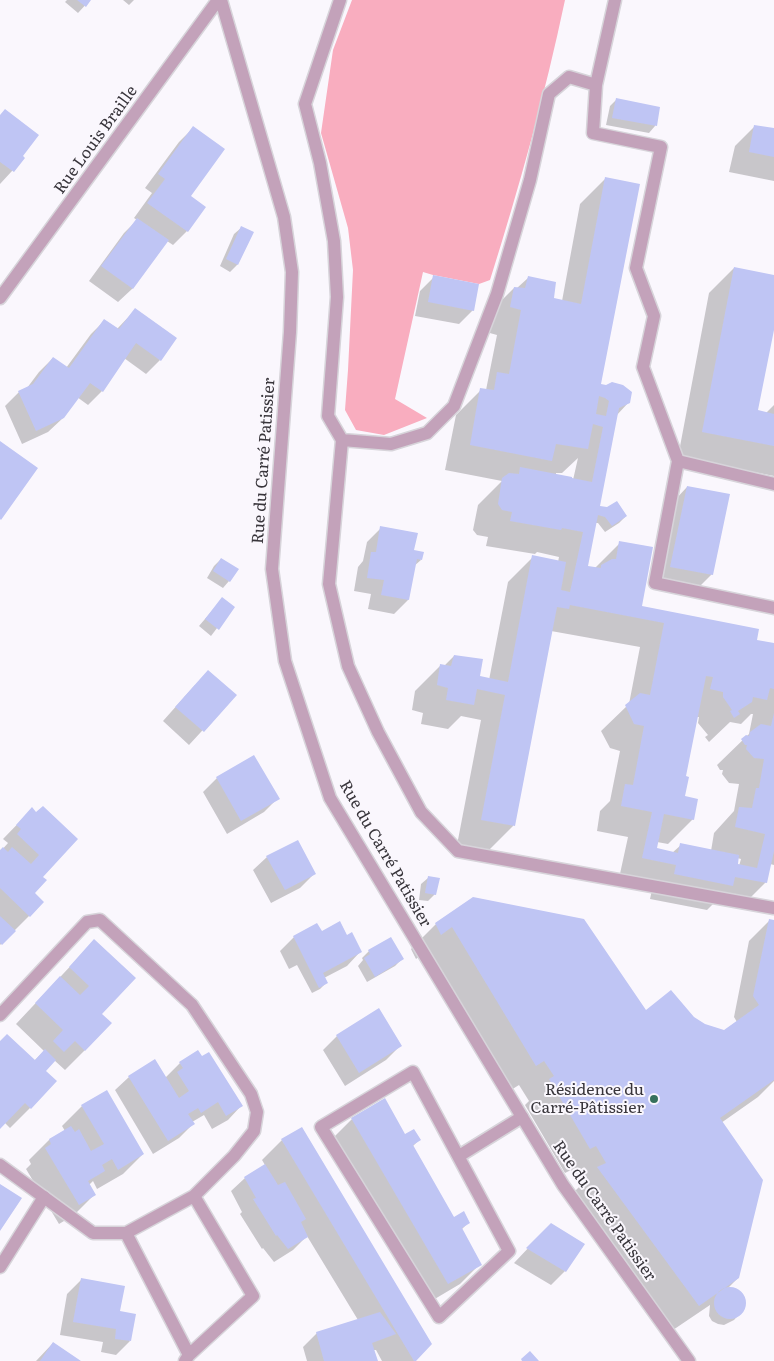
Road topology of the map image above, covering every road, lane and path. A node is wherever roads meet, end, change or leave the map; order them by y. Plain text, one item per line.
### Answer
1 (220, 0) edge
2 (340, 0) edge
3 (615, 0) edge
4 (596, 85) junction
5 (0, 298) edge
6 (342, 440) junction
7 (678, 461) junction
8 (774, 484) edge
9 (774, 608) edge
10 (774, 908) edge
11 (0, 1014) edge
12 (522, 1117) junction
13 (459, 1156) junction
14 (0, 1165) edge
15 (194, 1196) junction
16 (44, 1197) junction
17 (126, 1233) junction
18 (0, 1267) edge
19 (187, 1358) edge
20 (689, 1361) edge

1 - 5 street, Rue Louis Braille
1 - 12 street, Rue du Carré Patissier
2 - 6 street
3 - 4 street
4 - 6 street
4 - 7 street
6 - 10 street
7 - 8 street
7 - 9 street
11 - 15 street
12 - 13 street
12 - 20 street, Rue du Carré Patissier
13 - 13 street
14 - 16 street
15 - 17 street
15 - 19 street
16 - 17 street
16 - 18 street
17 - 19 street

